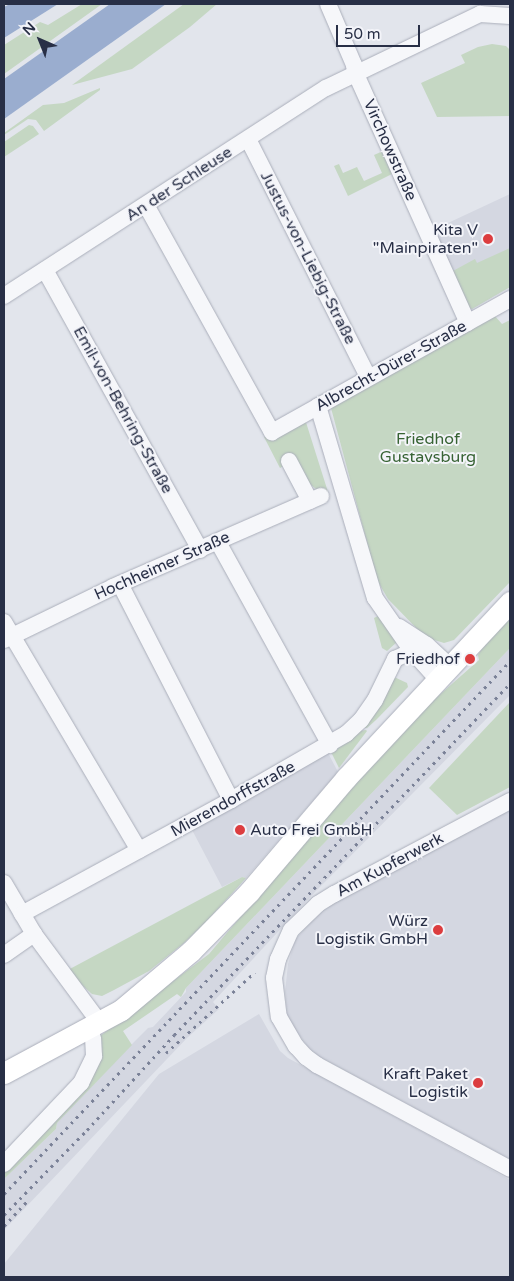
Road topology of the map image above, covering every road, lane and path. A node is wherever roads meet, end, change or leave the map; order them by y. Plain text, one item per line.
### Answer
1 (328, 4) edge
2 (510, 16) edge
3 (355, 72) junction
4 (248, 139) junction
5 (146, 205) junction
6 (45, 270) junction
7 (4, 296) edge
8 (510, 299) edge
9 (468, 323) junction
10 (368, 377) junction
11 (318, 406) junction
12 (288, 461) dead end
13 (218, 542) junction
14 (200, 550) junction
15 (120, 584) junction
16 (510, 602) edge
17 (390, 621) junction
18 (6, 632) edge
19 (412, 651) junction
20 (445, 674) junction
21 (330, 745) junction
22 (231, 800) junction
23 (510, 801) edge
24 (139, 850) junction
25 (4, 883) edge
26 (22, 914) junction
27 (34, 934) junction
28 (4, 954) edge
29 (95, 1025) junction
30 (4, 1066) edge
31 (4, 1073) edge
32 (4, 1164) edge
33 (510, 1169) edge

1 - 3 street, Virchowstraße
2 - 3 street
3 - 4 street, An der Schleuse
3 - 9 street, Virchowstraße
4 - 5 street, An der Schleuse
4 - 10 street, Justus-von-Liebig-Straße
5 - 6 street, An der Schleuse
5 - 11 street, Albrecht-Dürer-Straße
6 - 7 street, An der Schleuse
6 - 14 street, Emil-von-Behring-Straße
8 - 9 street, Albrecht-Dürer-Straße
9 - 10 street, Albrecht-Dürer-Straße
10 - 11 street, Albrecht-Dürer-Straße
11 - 17 street
12 - 13 street, Hochheimer Straße
13 - 14 street, Hochheimer Straße
13 - 21 street
14 - 15 street, Hochheimer Straße
15 - 18 street, Hochheimer Straße
15 - 22 street
16 - 20 main road
17 - 19 street
17 - 20 street
18 - 24 street
19 - 20 street
19 - 21 street, Mierendorffstraße
20 - 29 main road
21 - 22 street, Mierendorffstraße
22 - 24 street, Mierendorffstraße
23 - 33 street, Am Kupferwerk
24 - 26 street, Mierendorffstraße
25 - 26 street
26 - 27 street
27 - 28 street
27 - 29 street
29 - 30 main road
29 - 31 main road
29 - 32 street

